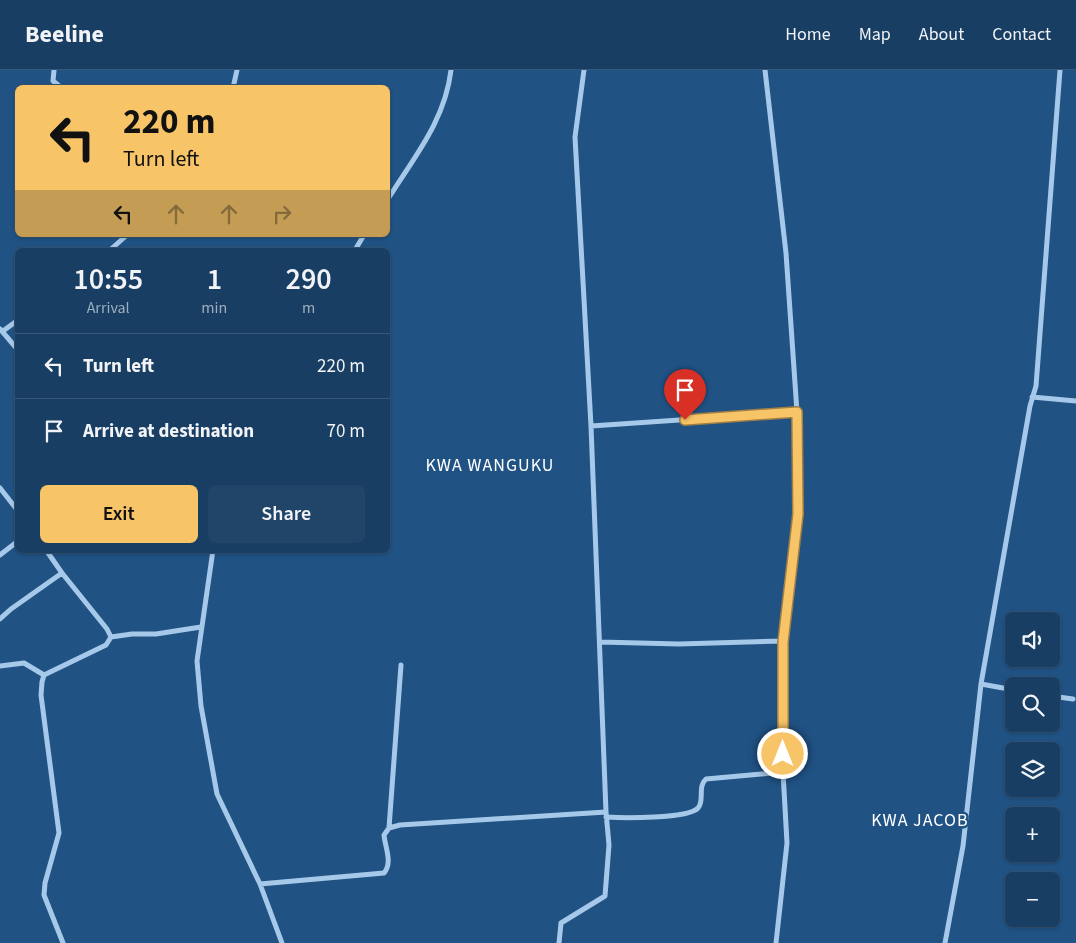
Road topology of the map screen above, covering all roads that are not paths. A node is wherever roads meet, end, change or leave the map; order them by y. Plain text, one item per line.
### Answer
1 (54, 70) edge
2 (237, 70) edge
3 (451, 70) edge
4 (584, 70) edge
5 (765, 70) edge
6 (1060, 70) edge
7 (58, 85) edge
8 (234, 85) edge
9 (390, 196) edge
10 (125, 237) edge
11 (363, 237) edge
12 (112, 248) edge
13 (356, 248) edge
14 (15, 322) edge
15 (1, 330) edge
16 (15, 346) edge
17 (1032, 397) junction
18 (1076, 402) edge
19 (797, 412) junction
20 (591, 426) junction
21 (0, 488) edge
22 (15, 507) edge
23 (15, 542) edge
24 (48, 553) edge
25 (212, 553) edge
26 (0, 555) edge
27 (62, 573) junction
28 (0, 619) edge
29 (201, 627) junction
30 (111, 637) junction
31 (600, 642) junction
32 (783, 642) junction
33 (401, 665) dead end
34 (0, 666) edge
35 (44, 675) junction
36 (981, 684) junction
37 (1005, 688) edge
38 (1060, 697) edge
39 (1073, 699) dead end
40 (783, 772) junction
41 (606, 815) junction
42 (389, 828) junction
43 (260, 884) junction
44 (63, 943) edge
45 (282, 943) edge
46 (559, 943) edge
47 (776, 943) edge
48 (945, 943) edge

1 - 7 street
2 - 8 street
3 - 9 street
4 - 20 street
5 - 19 street
6 - 17 street
10 - 12 street
11 - 13 street
14 - 15 street
15 - 16 street
17 - 18 street
17 - 36 street
19 - 20 street
19 - 32 street
20 - 31 street
21 - 22 street
23 - 26 street
24 - 27 street
25 - 29 street
27 - 28 street
27 - 30 street
29 - 30 street
29 - 43 street
30 - 35 street
31 - 32 street
31 - 41 street
32 - 40 street
33 - 42 street
34 - 35 street
35 - 44 street
36 - 37 street
36 - 48 street
38 - 39 street
40 - 41 street
40 - 47 street
41 - 42 street
41 - 46 street
42 - 43 street
43 - 45 street

